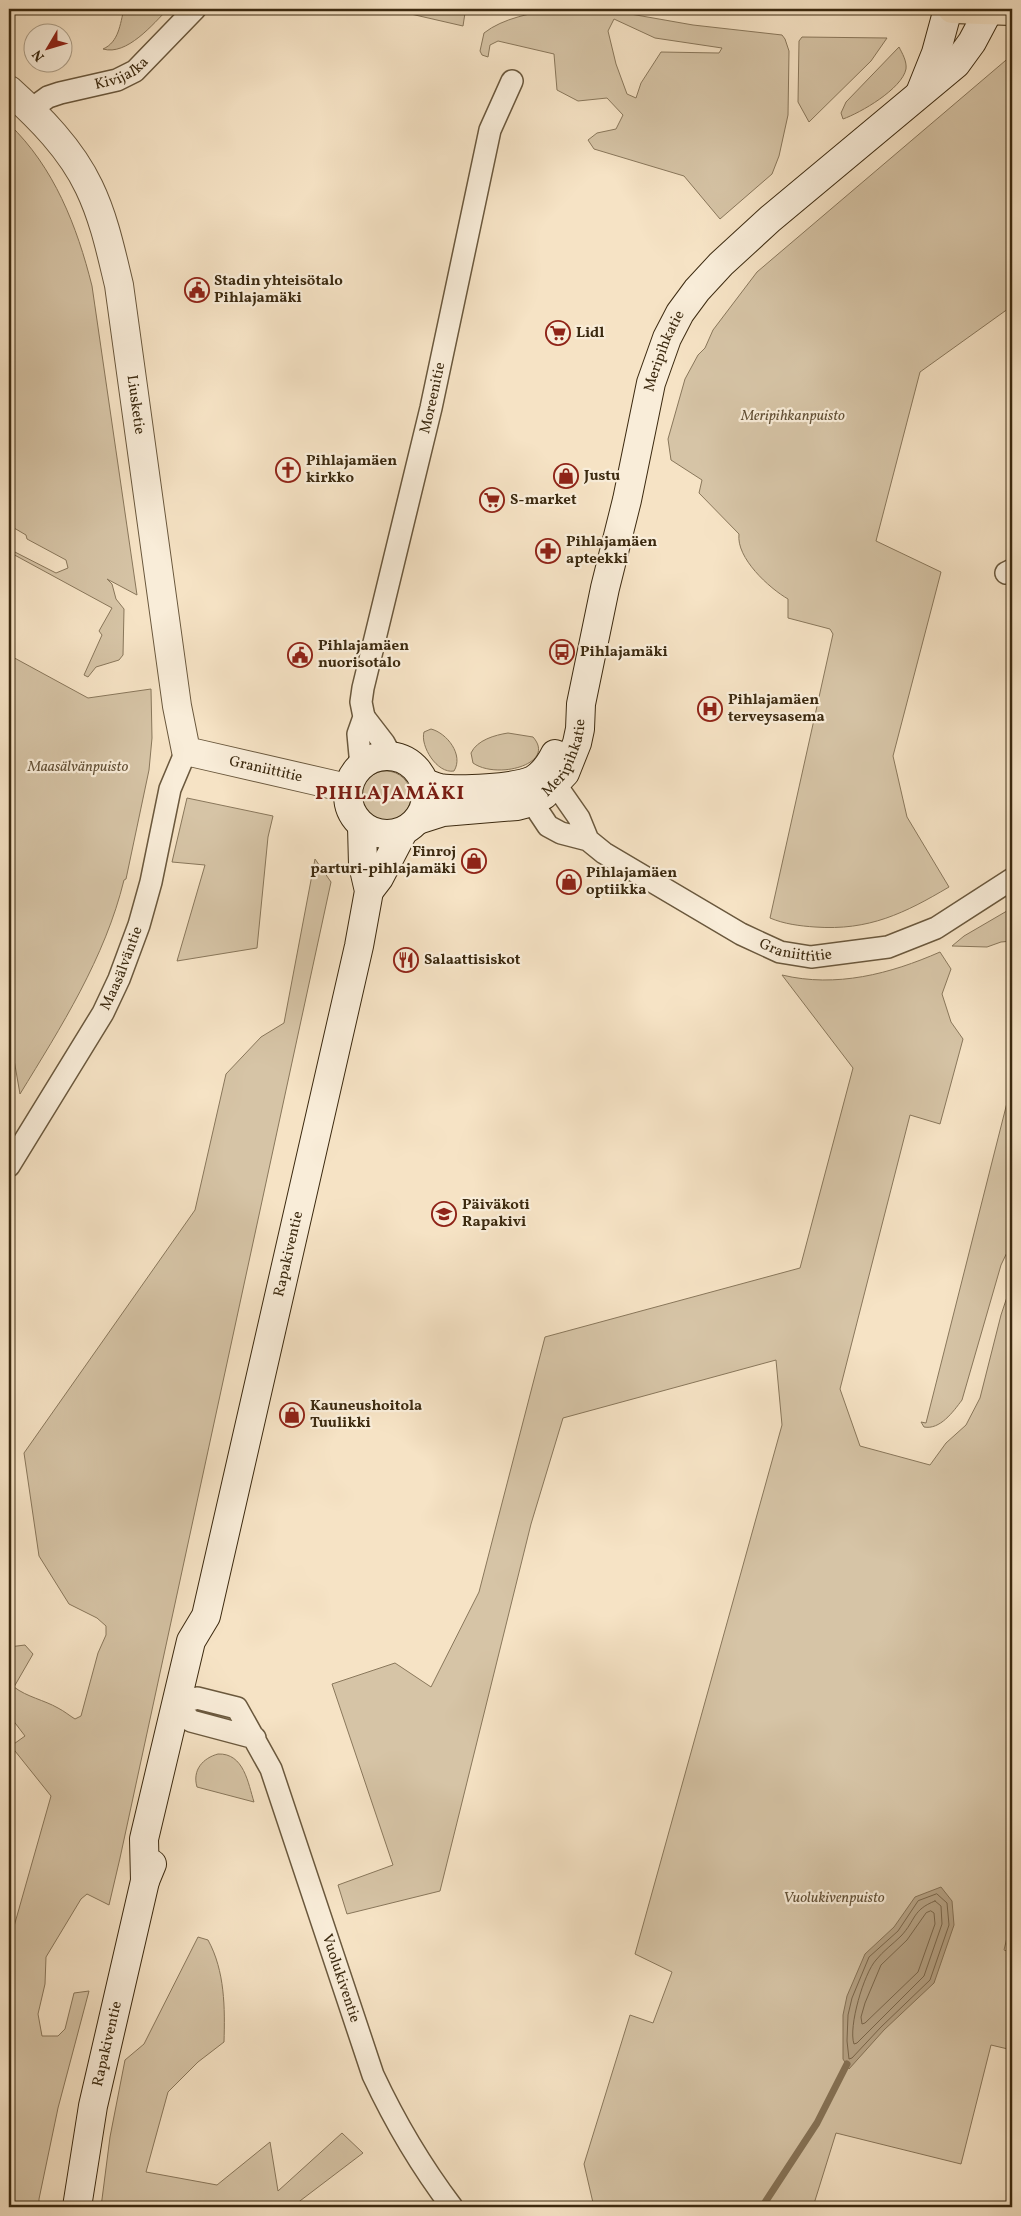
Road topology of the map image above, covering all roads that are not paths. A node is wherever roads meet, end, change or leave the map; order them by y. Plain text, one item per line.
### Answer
1 (195, 9) edge
2 (950, 9) edge
3 (996, 10) edge
4 (512, 81) dead end
5 (9, 90) edge
6 (918, 96) junction
7 (30, 110) junction
8 (364, 717) junction
9 (186, 752) junction
10 (391, 756) junction
11 (354, 777) junction
12 (425, 783) junction
13 (540, 789) junction
14 (362, 826) junction
15 (411, 826) junction
16 (588, 840) junction
17 (1012, 879) edge
18 (369, 892) junction
19 (9, 1166) edge
20 (188, 1708) junction
21 (77, 2207) edge
22 (452, 2207) edge

1 - 7 street, Kivijalka
2 - 3 main road
2 - 6 main road, Meripihkatie
3 - 6 main road, Meripihkatie
4 - 8 street, Moreenitie
5 - 7 main road, Liusketie
6 - 13 main road, Meripihkatie
7 - 9 main road, Liusketie
8 - 10 street
8 - 11 street, Moreenitie
9 - 11 main road, Graniittitie
9 - 19 street, Maasälväntie
10 - 11 main road
10 - 12 main road
11 - 14 main road
12 - 13 main road
12 - 15 main road
13 - 15 main road
13 - 16 street, Graniittitie
13 - 16 street, Graniittitie
14 - 15 main road
14 - 18 main road, Rapakiventie
15 - 18 main road, Rapakiventie
16 - 17 street, Graniittitie
18 - 20 main road, Rapakiventie
20 - 21 main road, Rapakiventie
20 - 22 street, Vuolukiventie

